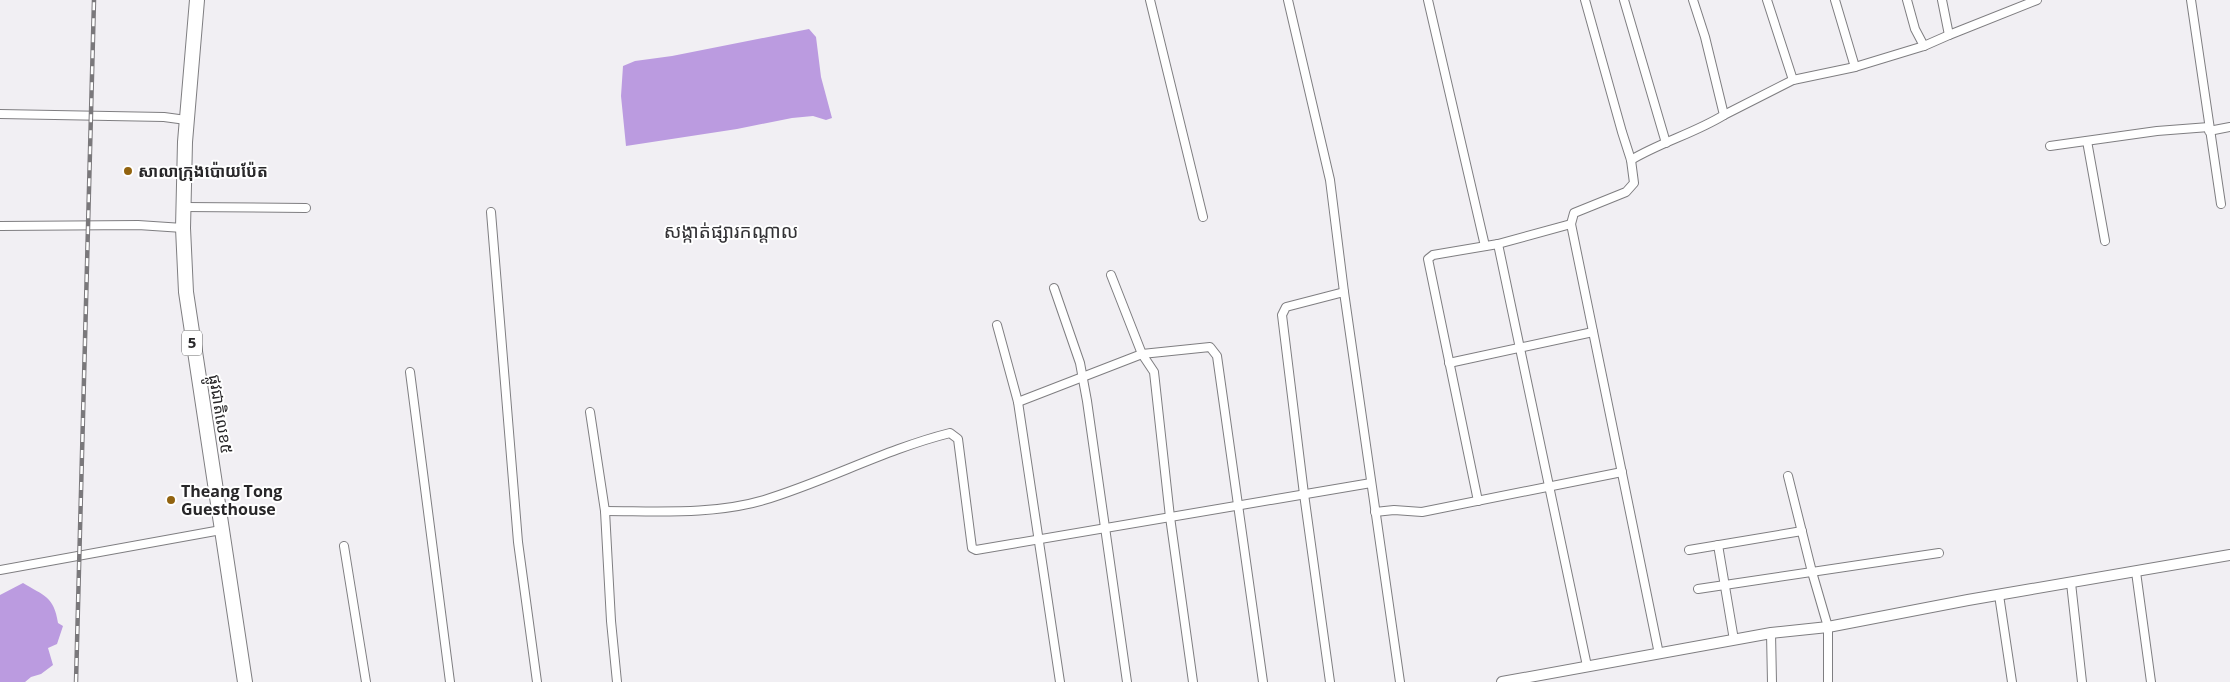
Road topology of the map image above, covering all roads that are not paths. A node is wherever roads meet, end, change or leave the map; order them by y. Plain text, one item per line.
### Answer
1 (197, 0) edge
2 (1150, 0) edge
3 (1288, 0) edge
4 (1428, 0) edge
5 (1585, 0) edge
6 (1624, 0) edge
7 (1693, 0) edge
8 (1767, 0) edge
9 (1835, 0) edge
10 (1907, 0) edge
11 (1942, 0) edge
12 (2037, 0) edge
13 (2191, 0) edge
14 (1949, 35) junction
15 (1924, 46) junction
16 (1855, 67) junction
17 (1793, 80) junction
18 (0, 114) edge
19 (1724, 116) junction
20 (186, 120) junction
21 (2230, 127) edge
22 (2209, 129) junction
23 (2087, 141) junction
24 (1666, 143) junction
25 (2050, 146) dead end
26 (1631, 160) junction
27 (2221, 204) dead end
28 (184, 207) junction
29 (306, 208) dead end
30 (492, 212) dead end
31 (1203, 217) dead end
32 (1571, 224) junction
33 (0, 226) edge
34 (183, 228) junction
35 (2106, 241) dead end
36 (1498, 244) junction
37 (1485, 246) junction
38 (1111, 275) dead end
39 (1054, 288) dead end
40 (1344, 292) junction
41 (997, 325) dead end
42 (1593, 332) junction
43 (1520, 348) junction
44 (1142, 354) junction
45 (1449, 362) junction
46 (410, 372) dead end
47 (1082, 377) junction
48 (1018, 402) junction
49 (590, 412) dead end
50 (1622, 472) junction
51 (1788, 476) dead end
52 (1371, 483) junction
53 (1549, 487) junction
54 (1304, 494) junction
55 (1478, 501) junction
56 (1238, 506) junction
57 (605, 511) junction
58 (1376, 512) junction
59 (1170, 517) junction
60 (1104, 528) junction
61 (221, 530) junction
62 (1802, 531) junction
63 (1038, 539) junction
64 (1718, 545) junction
65 (344, 546) dead end
66 (1689, 550) dead end
67 (1939, 553) dead end
68 (2230, 555) edge
69 (0, 570) edge
70 (1812, 572) junction
71 (2136, 572) junction
72 (2071, 583) junction
73 (1724, 585) junction
74 (1698, 589) dead end
75 (2000, 595) junction
76 (1828, 627) junction
77 (1771, 633) junction
78 (1734, 640) junction
79 (1659, 654) junction
80 (1587, 666) junction
81 (245, 682) edge
82 (366, 682) edge
83 (450, 682) edge
84 (537, 682) edge
85 (618, 682) edge
86 (1060, 682) edge
87 (1127, 682) edge
88 (1193, 682) edge
89 (1263, 682) edge
90 (1330, 682) edge
91 (1400, 682) edge
92 (1502, 682) edge
93 (1772, 682) edge
94 (1828, 682) edge
95 (2012, 682) edge
96 (2082, 682) edge
97 (2151, 682) edge

1 - 20 highway, ផ្លូវជាតិលេខ៥ / 5
2 - 31 street
3 - 40 street
4 - 37 street
5 - 26 street
6 - 24 street
7 - 19 street
8 - 17 street
9 - 16 street
10 - 15 street
11 - 14 street
12 - 14 street
13 - 22 street
14 - 15 street
15 - 16 street
16 - 17 street
17 - 19 street
18 - 20 street
19 - 24 street
20 - 28 highway, ផ្លូវជាតិលេខ៥ / 5
21 - 22 street
22 - 23 street
22 - 27 street
23 - 25 street
23 - 35 street
24 - 26 street
26 - 32 street
28 - 29 street
28 - 34 highway, ផ្លូវជាតិលេខ៥ / 5
30 - 84 street
32 - 36 street
32 - 42 street
33 - 34 street
34 - 61 highway, ផ្លូវជាតិលេខ៥ / 5
36 - 37 street
36 - 43 street
37 - 45 street
38 - 44 street
39 - 47 street
40 - 52 street
40 - 54 street
41 - 48 street
42 - 43 street
42 - 50 street
43 - 45 street
43 - 53 street
44 - 47 street
44 - 56 street
44 - 59 street
45 - 55 street
46 - 83 street
47 - 48 street
47 - 60 street
48 - 63 street
49 - 57 street
50 - 53 street
50 - 79 street
51 - 62 street
52 - 54 street
52 - 58 street
53 - 55 street
53 - 80 street
54 - 56 street
54 - 90 street
55 - 58 street
56 - 59 street
56 - 89 street
57 - 63 street
57 - 85 street
58 - 91 street
59 - 60 street
59 - 88 street
60 - 63 street
60 - 87 street
61 - 69 street
61 - 81 highway, ផ្លូវជាតិលេខ៥ / 5
62 - 64 street
62 - 70 street
63 - 86 street
64 - 66 street
64 - 73 street
65 - 82 street
67 - 70 street
68 - 71 street
70 - 73 street
70 - 76 street
71 - 72 street
71 - 97 street
72 - 75 street
72 - 96 street
73 - 74 street
73 - 78 street
75 - 76 street
75 - 95 street
76 - 77 street
76 - 94 street
77 - 78 street
77 - 93 street
78 - 79 street
79 - 80 street
80 - 92 street

